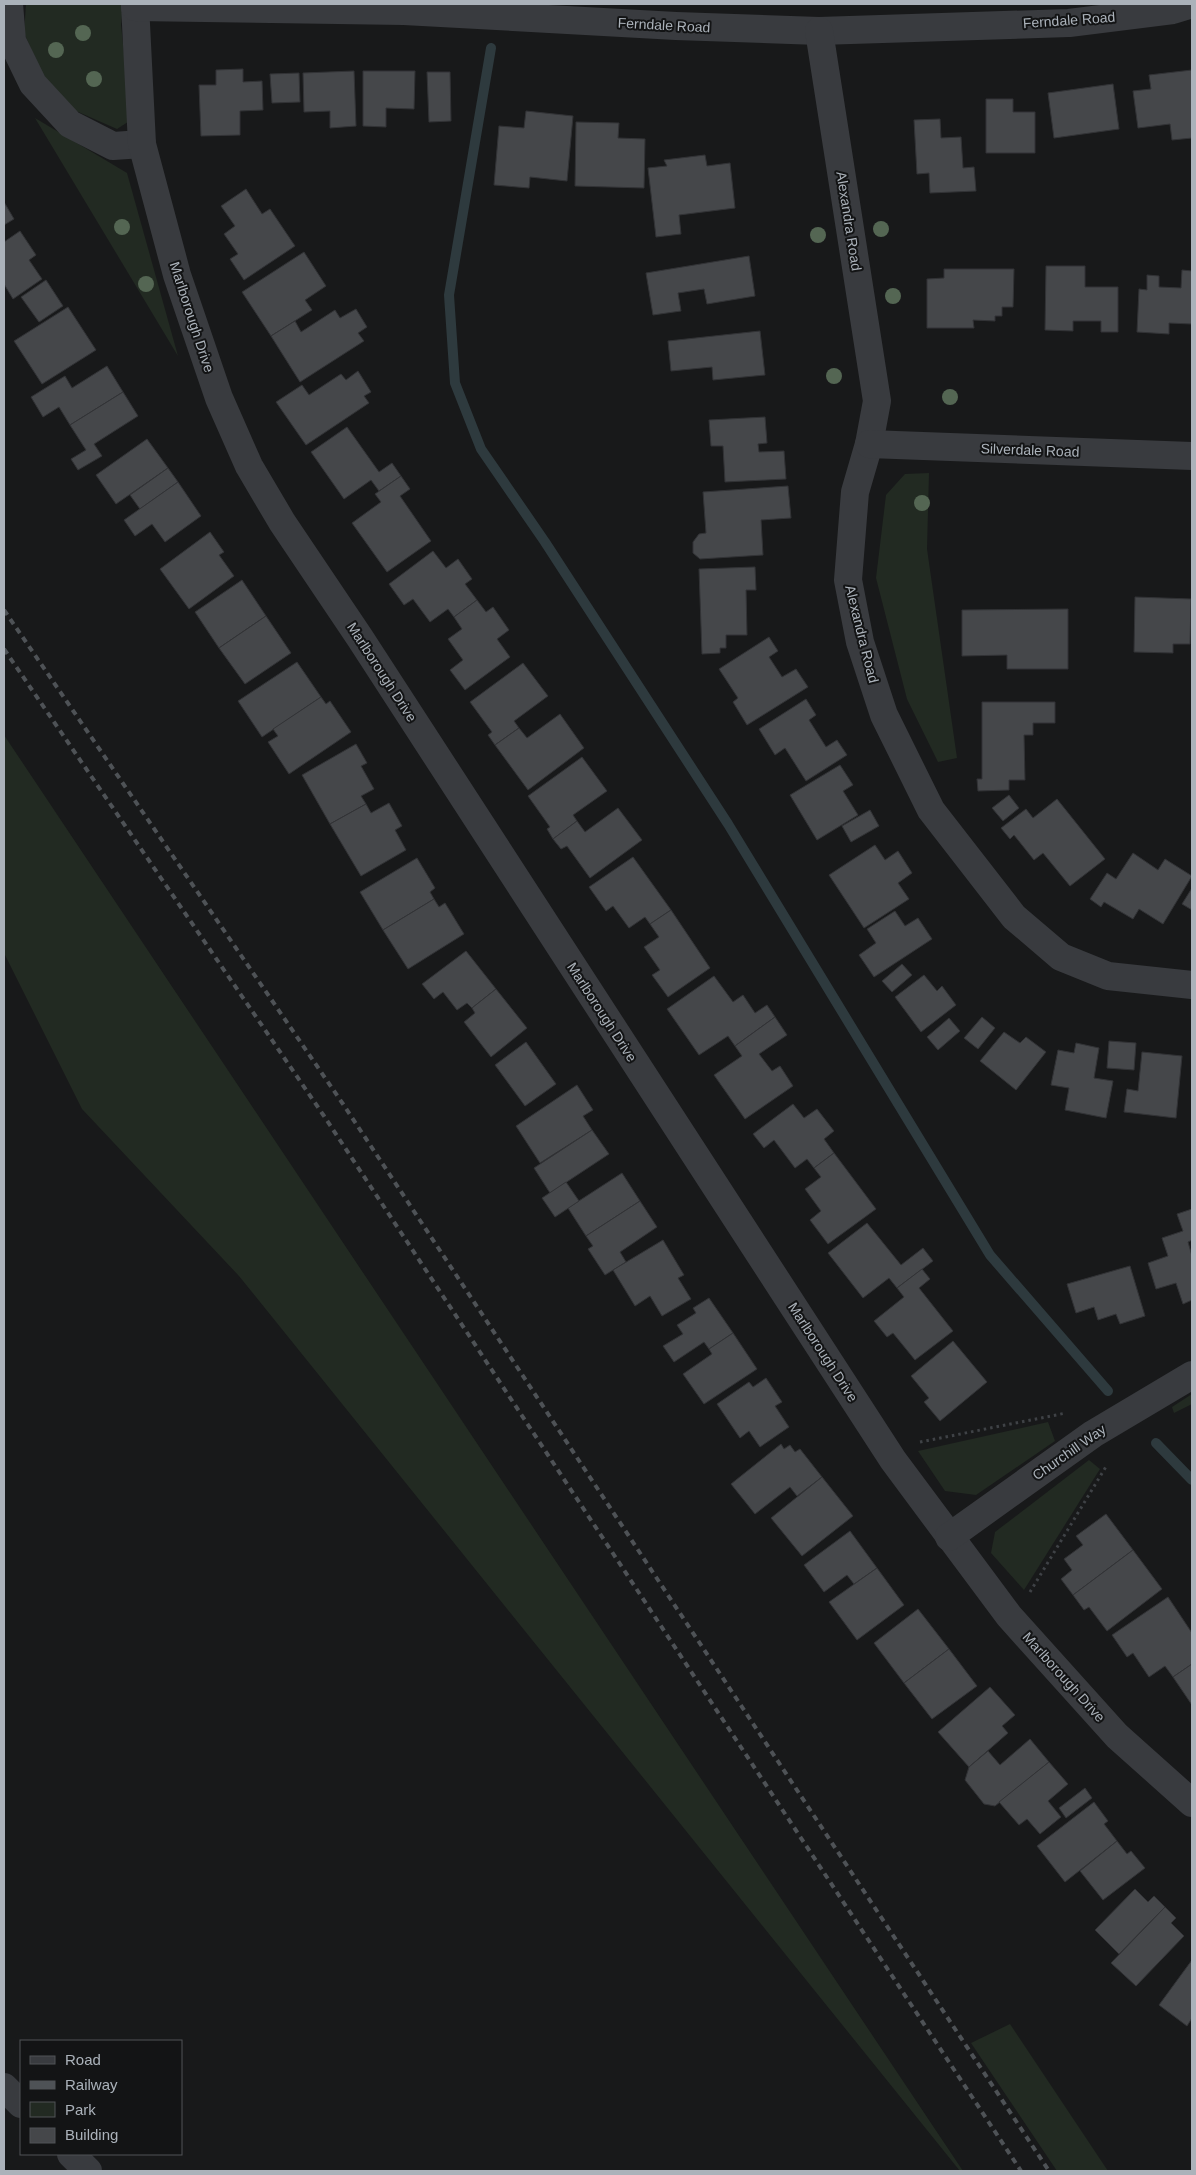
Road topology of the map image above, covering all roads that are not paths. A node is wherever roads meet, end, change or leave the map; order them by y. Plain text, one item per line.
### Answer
1 (9, 4) edge
2 (1192, 4) edge
3 (135, 5) edge
4 (676, 15) edge
5 (819, 31) junction
6 (142, 144) junction
7 (869, 444) junction
8 (1192, 456) edge
9 (1192, 985) edge
10 (1192, 1375) edge
11 (949, 1536) junction
12 (1192, 1803) edge
13 (4, 2087) edge
14 (20, 2103) edge
15 (72, 2155) edge
16 (88, 2171) edge

1 - 6 street
2 - 5 street, Ferndale Road
3 - 4 street, Ferndale Road
3 - 6 street, Marlborough Drive
4 - 5 street, Ferndale Road
5 - 7 street, Alexandra Road
6 - 11 street, Marlborough Drive
7 - 8 street, Silverdale Road
7 - 9 street, Alexandra Road
10 - 11 street, Churchill Way
11 - 12 street, Marlborough Drive
13 - 14 street
15 - 16 street

